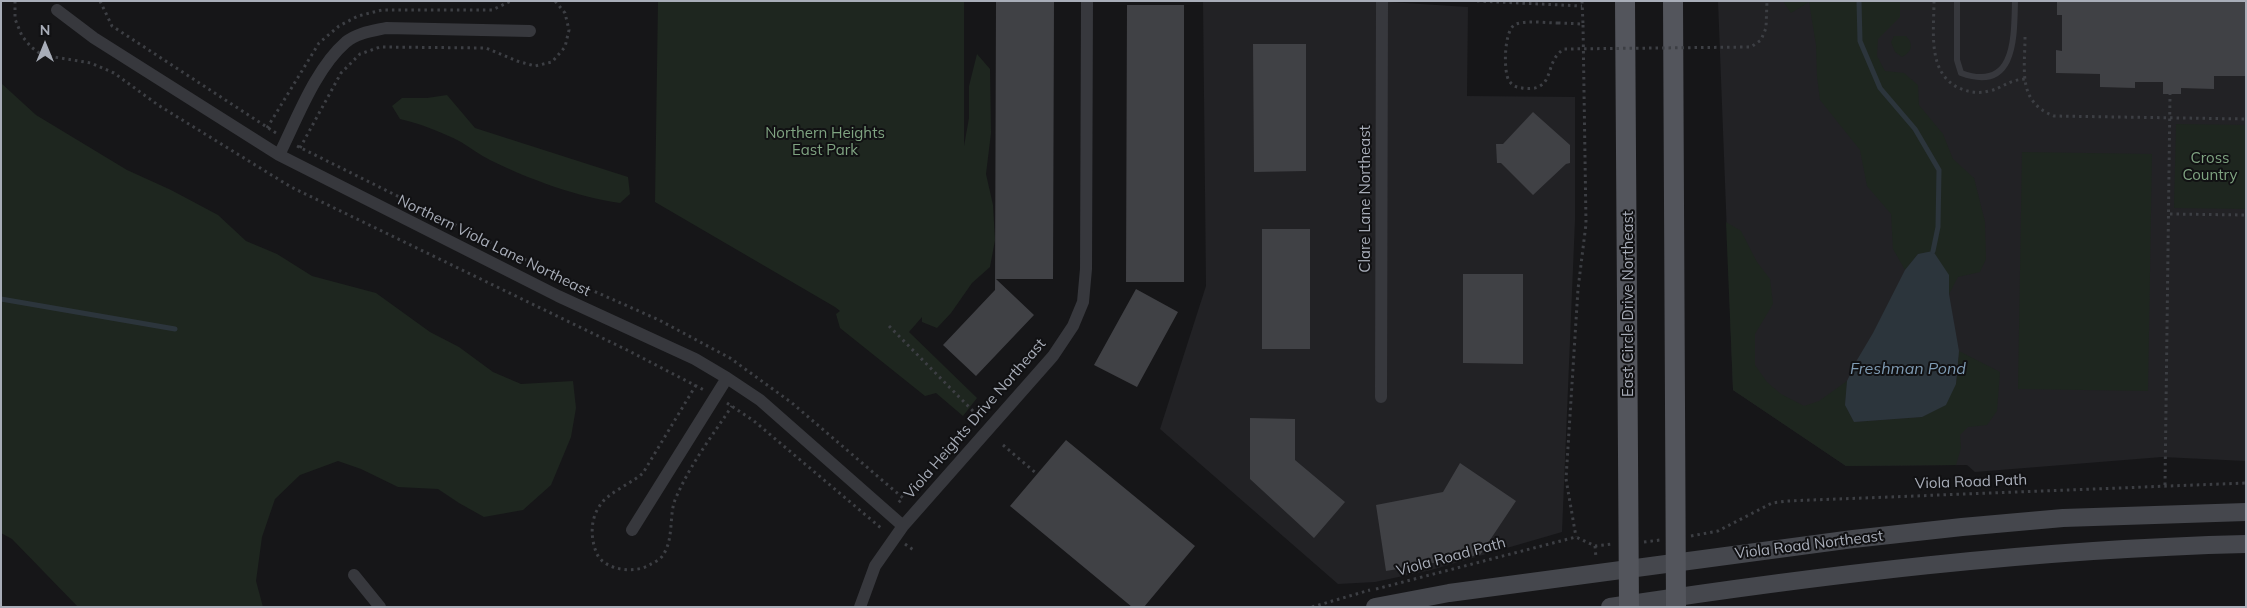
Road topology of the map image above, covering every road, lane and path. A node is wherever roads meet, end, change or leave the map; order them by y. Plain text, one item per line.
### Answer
1 (14, 1) edge
2 (100, 1) edge
3 (555, 1) edge
4 (1087, 1) edge
5 (1382, 1) edge
6 (1477, 1) edge
7 (1626, 1) edge
8 (1673, 1) edge
9 (1767, 1) edge
10 (1958, 1) edge
11 (2015, 1) edge
12 (1582, 3) edge
13 (57, 10) dead end
14 (1583, 24) junction
15 (2026, 30) dead end
16 (530, 31) dead end
17 (2170, 94) dead end
18 (2170, 119) junction
19 (2246, 119) edge
20 (266, 128) dead end
21 (300, 148) dead end
22 (279, 155) junction
23 (2170, 214) junction
24 (2246, 215) edge
25 (889, 326) dead end
26 (727, 378) junction
27 (696, 384) dead end
28 (1382, 397) dead end
29 (732, 406) dead end
30 (974, 412) dead end
31 (1003, 444) dead end
32 (1037, 474) dead end
33 (2246, 483) edge
34 (2165, 485) junction
35 (2246, 512) edge
36 (877, 525) dead end
37 (904, 526) junction
38 (632, 530) dead end
39 (1576, 537) junction
40 (1676, 538) junction
41 (1630, 543) junction
42 (2246, 544) edge
43 (1676, 563) junction
44 (1629, 569) junction
45 (354, 576) dead end
46 (1676, 602) edge
47 (1623, 606) edge
48 (380, 607) edge
49 (860, 607) edge
50 (1312, 607) edge
51 (1374, 607) edge

1 - 27 path
2 - 20 path
3 - 21 path
4 - 37 street, Viola Heights Drive Northeast
5 - 28 street, Clare Lane Northeast
6 - 12 path
7 - 41 main road, East Circle Drive Northeast
8 - 40 main road
9 - 14 path, bridge
10 - 11 lane
12 - 14 path
13 - 22 street, Northern Viola Lane Northeast
14 - 39 path
15 - 18 path
16 - 22 street
17 - 18 path
18 - 19 path
18 - 23 path
22 - 26 street, Northern Viola Lane Northeast
23 - 24 path
23 - 34 path
25 - 30 path
26 - 37 street, Northern Viola Lane Northeast
26 - 38 street
29 - 36 path
31 - 32 path
33 - 34 path, Viola Road Path
34 - 40 path, Viola Road Path
35 - 43 main road, Viola Road Northeast
37 - 49 street, Viola Heights Drive Northeast
39 - 41 path, Viola Road Path
39 - 50 path, Viola Road Path
40 - 41 path, Viola Road Path
40 - 43 main road
41 - 44 main road, East Circle Drive Northeast
42 - 46 main road
43 - 44 main road, Viola Road Northeast
43 - 46 main road
44 - 47 main road, East Circle Drive Northeast
44 - 51 main road, Viola Road Northeast
45 - 48 street
46 - 47 main road

